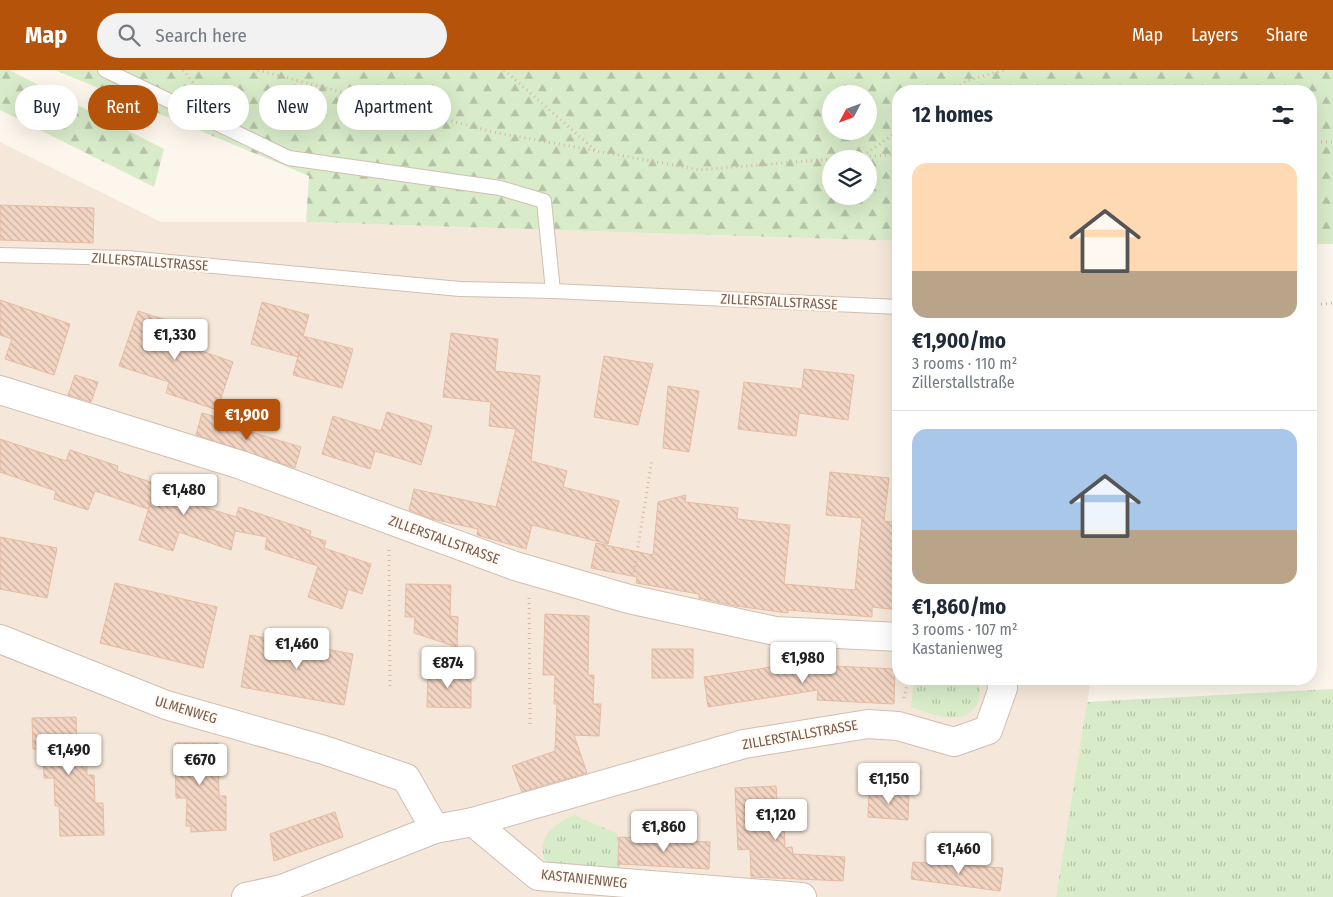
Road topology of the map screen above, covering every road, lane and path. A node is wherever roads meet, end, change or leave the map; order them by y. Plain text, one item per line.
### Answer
1 (105, 70) edge
2 (258, 70) edge
3 (504, 70) edge
4 (1004, 70) edge
5 (960, 85) edge
6 (892, 135) edge
7 (1317, 142) edge
8 (1333, 142) edge
9 (872, 150) edge
10 (596, 151) junction
11 (892, 155) edge
12 (877, 156) edge
13 (822, 160) edge
14 (0, 255) edge
15 (553, 291) junction
16 (1333, 303) edge
17 (1317, 304) edge
18 (892, 307) edge
19 (0, 390) edge
20 (652, 459) dead end
21 (389, 519) junction
22 (528, 570) junction
23 (629, 599) junction
24 (892, 637) edge
25 (0, 639) edge
26 (1002, 685) edge
27 (390, 687) dead end
28 (530, 724) dead end
29 (473, 822) junction
30 (434, 829) junction
31 (246, 897) edge
32 (802, 897) edge

1 - 15 lane
2 - 10 path
3 - 10 path
4 - 5 path
6 - 9 path
7 - 8 path
10 - 13 path
11 - 12 path
14 - 15 lane, ZILLERSTALLSTRASSE
15 - 18 lane, ZILLERSTALLSTRASSE
16 - 17 path
19 - 21 street, ZILLERSTALLSTRASSE
20 - 23 path
21 - 22 street, ZILLERSTALLSTRASSE
21 - 27 path
22 - 23 street, ZILLERSTALLSTRASSE
22 - 28 path
23 - 24 street, ZILLERSTALLSTRASSE
25 - 30 street, ULMENWEG
26 - 29 street, ZILLERSTALLSTRASSE
29 - 30 street, ZILLERSTALLSTRASSE
29 - 32 street, KASTANIENWEG
30 - 31 street, ZILLERSTALLSTRASSE

